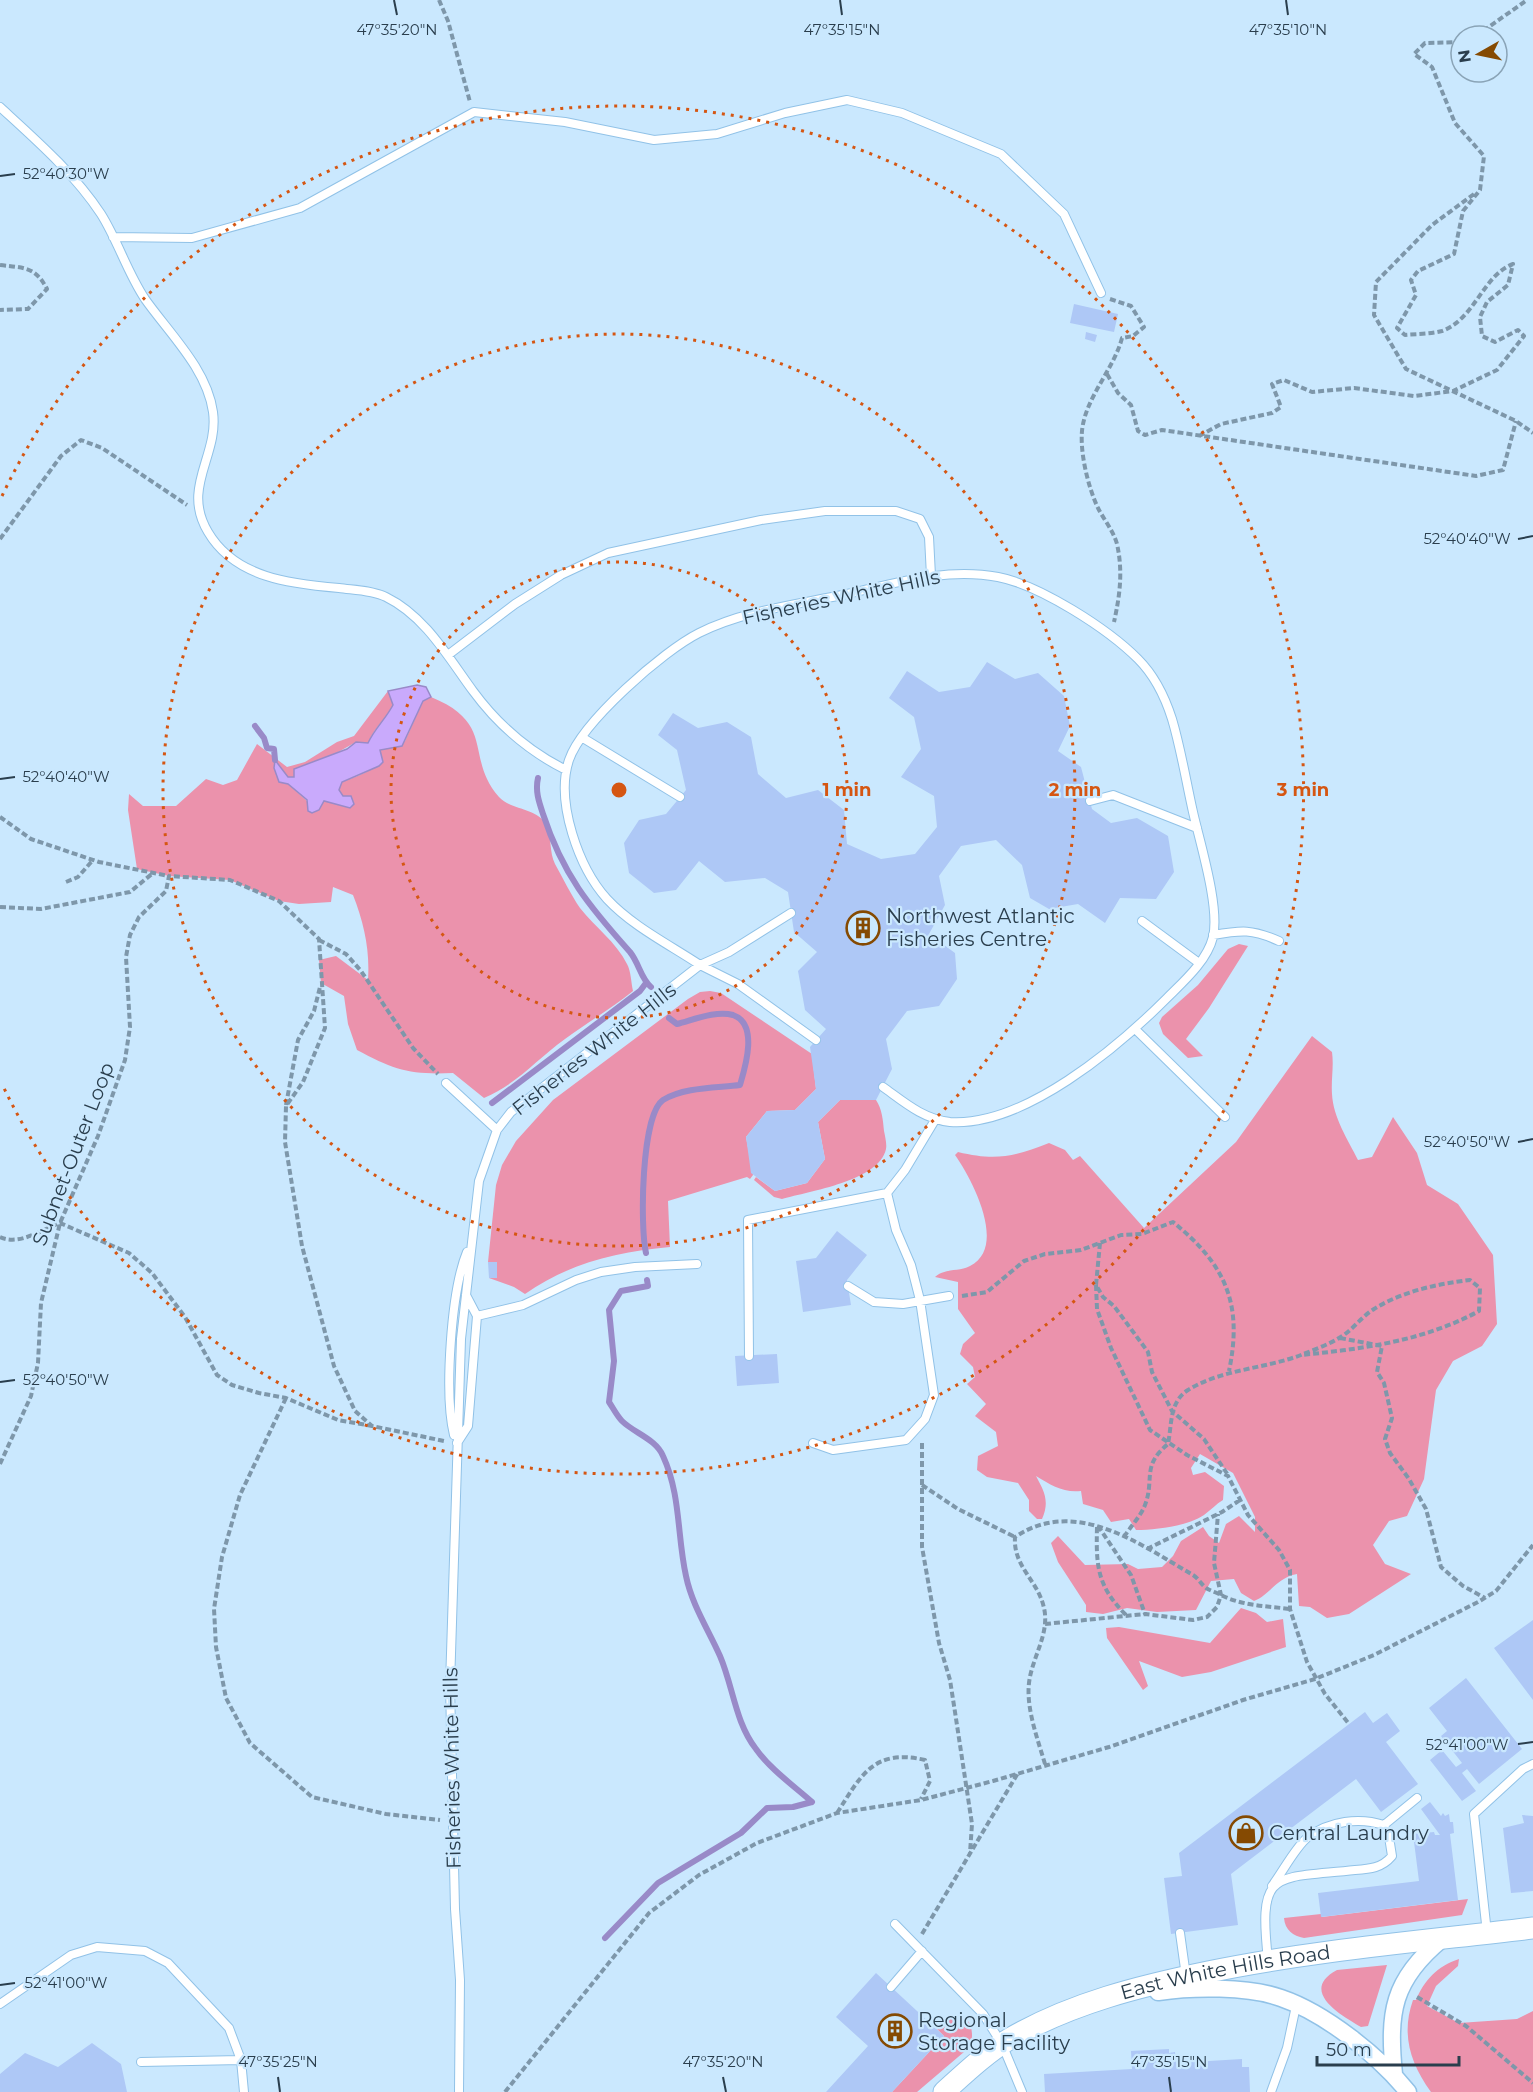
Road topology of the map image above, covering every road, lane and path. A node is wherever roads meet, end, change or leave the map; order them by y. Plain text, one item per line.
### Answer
1 (439, 0) edge
2 (1527, 0) edge
3 (1493, 24) edge
4 (1449, 42) edge
5 (0, 106) edge
6 (474, 112) junction
7 (1480, 190) junction
8 (113, 237) junction
9 (0, 265) edge
10 (1101, 293) joint
11 (0, 310) edge
12 (1107, 374) junction
13 (1453, 391) junction
14 (1516, 421) junction
15 (1533, 434) edge
16 (1199, 436) junction
17 (200, 514) junction
18 (0, 539) edge
19 (931, 576) junction
20 (1110, 637) junction
21 (448, 655) junction
22 (583, 738) junction
23 (566, 770) junction
24 (680, 797) dead end
25 (1090, 801) dead end
26 (0, 817) edge
27 (1197, 828) junction
28 (93, 860) junction
29 (153, 873) junction
30 (169, 876) junction
31 (66, 882) dead end
32 (0, 907) edge
33 (791, 913) dead end
34 (1142, 921) dead end
35 (1213, 935) junction
36 (319, 939) junction
37 (1279, 941) dead end
38 (1199, 963) junction
39 (700, 964) junction
40 (321, 983) junction
41 (1135, 1029) junction
42 (816, 1040) dead end
43 (446, 1083) joint
44 (883, 1087) dead end
45 (286, 1106) junction
46 (1226, 1117) dead end
47 (934, 1119) junction
48 (497, 1130) junction
49 (887, 1193) junction
50 (60, 1223) junction
51 (0, 1237) edge
52 (471, 1243) junction
53 (1100, 1243) junction
54 (697, 1264) dead end
55 (1096, 1285) junction
56 (848, 1286) dead end
57 (466, 1294) junction
58 (949, 1296) joint
59 (920, 1300) junction
60 (477, 1316) junction
61 (1339, 1338) junction
62 (1382, 1346) junction
63 (1301, 1355) junction
64 (749, 1356) dead end
65 (1229, 1371) junction
66 (286, 1398) junction
67 (1172, 1410) junction
68 (920, 1425) junction
69 (372, 1426) junction
70 (813, 1443) dead end
71 (456, 1444) junction
72 (1168, 1444) junction
73 (0, 1464) edge
74 (1228, 1476) junction
75 (922, 1485) junction
76 (1240, 1500) junction
77 (1218, 1514) junction
78 (1097, 1525) junction
79 (1016, 1537) junction
80 (1124, 1537) junction
81 (1533, 1545) edge
82 (1147, 1550) junction
83 (1221, 1595) junction
84 (1485, 1598) junction
85 (1290, 1609) junction
86 (1145, 1614) junction
87 (1127, 1615) junction
88 (1045, 1624) junction
89 (1315, 1679) junction
90 (1348, 1724) dead end
91 (1045, 1764) junction
92 (1533, 1764) edge
93 (1019, 1773) junction
94 (965, 1788) junction
95 (1417, 1798) dead end
96 (921, 1800) junction
97 (837, 1813) junction
98 (453, 1821) junction
99 (1384, 1825) junction
100 (970, 1853) junction
101 (1272, 1886) junction
102 (895, 1924) dead end
103 (1533, 1928) edge
104 (1180, 1933) dead end
105 (1487, 1934) junction
106 (1442, 1939) junction
107 (919, 1948) junction
108 (1268, 1960) junction
109 (1186, 1976) junction
110 (891, 1987) dead end
111 (1417, 1997) dead end
112 (1094, 2001) junction
113 (0, 2004) edge
114 (1296, 2006) junction
115 (1002, 2044) junction
116 (241, 2060) junction
117 (141, 2062) dead end
118 (1394, 2074) junction
119 (1533, 2083) edge
120 (244, 2092) edge
121 (459, 2092) edge
122 (505, 2092) edge
123 (944, 2092) edge
124 (1022, 2092) edge
125 (1271, 2092) edge
126 (1408, 2092) edge

1 - 6 path
2 - 3 path
4 - 7 path
5 - 8 lane
6 - 8 lane
6 - 10 lane
7 - 13 path
7 - 13 path
8 - 17 lane
9 - 11 path
10 - 12 path
12 - 16 path
12 - 20 path
13 - 14 path
13 - 16 path
14 - 15 path
14 - 16 path
17 - 18 path
17 - 21 lane
19 - 20 lane, Fisheries White Hills
19 - 21 lane
19 - 22 lane, Fisheries White Hills
20 - 27 lane, Fisheries White Hills
21 - 23 lane
22 - 23 lane, Fisheries White Hills
22 - 24 lane
23 - 39 lane
25 - 27 lane
26 - 28 path
27 - 35 lane, Fisheries White Hills
28 - 29 path
28 - 31 path
29 - 30 path
29 - 32 path
30 - 36 path
30 - 50 path, Subnet-Outer Loop
33 - 39 lane, Fisheries White Hills
34 - 38 lane
35 - 37 lane
35 - 38 lane
36 - 40 path
36 - 43 path
38 - 41 lane
39 - 42 lane
39 - 48 lane, Fisheries White Hills
40 - 45 path
40 - 45 path
41 - 46 lane
41 - 47 lane
43 - 48 lane
44 - 47 lane
45 - 69 path
47 - 49 lane
48 - 52 lane, Fisheries White Hills
49 - 59 lane
49 - 64 lane
50 - 51 path
50 - 66 path
50 - 73 path, Subnet-Outer Loop
52 - 57 lane, Fisheries White Hills
52 - 71 lane, Fisheries White Hills
53 - 55 path
53 - 58 path
53 - 65 path
54 - 60 lane
55 - 67 path
55 - 72 path
56 - 59 lane
57 - 60 lane
57 - 71 lane, Fisheries White Hills
58 - 59 lane
59 - 68 lane
60 - 71 lane, Fisheries White Hills
61 - 62 path
61 - 62 path
61 - 63 path
62 - 63 path
62 - 84 path
63 - 65 path
65 - 67 path
66 - 69 path
66 - 98 path
67 - 72 path
67 - 74 path
68 - 70 lane
68 - 75 path
69 - 71 path
71 - 98 lane, Fisheries White Hills
72 - 74 path
72 - 80 path
74 - 76 path
75 - 79 path
75 - 94 path
76 - 77 path
76 - 85 path
77 - 82 path
77 - 83 path
78 - 79 path
78 - 80 path
78 - 86 path
78 - 87 path
79 - 88 path
80 - 82 path
81 - 84 path
82 - 83 path
83 - 85 path
83 - 86 path
84 - 89 path
85 - 89 path
86 - 87 path
87 - 88 path
88 - 91 path
89 - 90 path
89 - 91 path
91 - 93 path
92 - 105 lane
93 - 94 path
93 - 100 path
94 - 96 path
94 - 100 path
95 - 99 lane
96 - 97 path
96 - 97 path
97 - 122 path
98 - 121 lane, Fisheries White Hills
99 - 101 lane
99 - 101 lane
100 - 107 path
101 - 108 lane
102 - 107 lane
103 - 105 street, East White Hills Road
104 - 109 lane
105 - 106 street, East White Hills Road
106 - 108 street, East White Hills Road
106 - 118 street
107 - 110 lane
107 - 115 lane
108 - 109 street, East White Hills Road
109 - 112 street, East White Hills Road
111 - 119 path
112 - 114 street
112 - 115 street, East White Hills Road
113 - 116 lane
114 - 118 street
114 - 125 lane
115 - 123 street, East White Hills Road
115 - 124 lane
116 - 117 lane
116 - 120 lane
118 - 126 street

